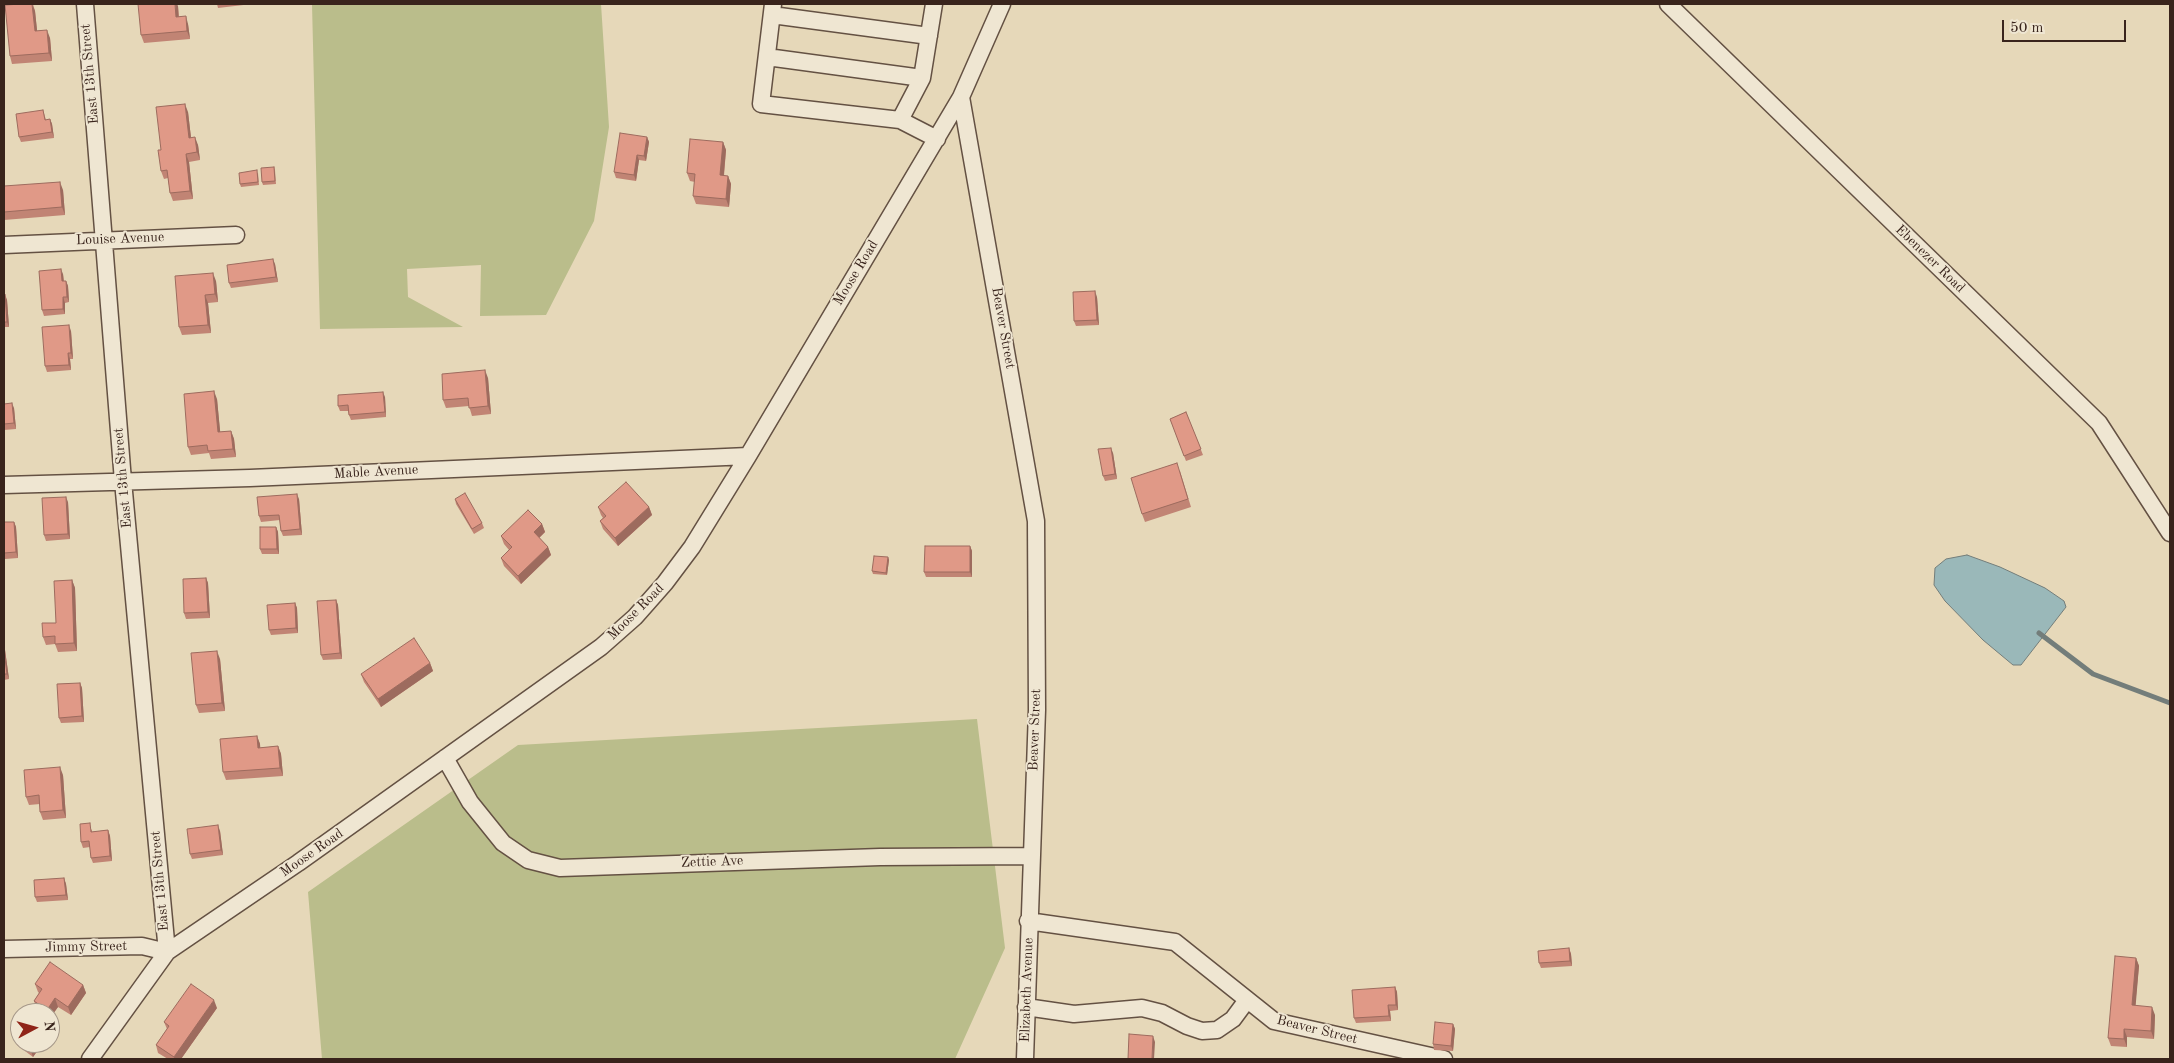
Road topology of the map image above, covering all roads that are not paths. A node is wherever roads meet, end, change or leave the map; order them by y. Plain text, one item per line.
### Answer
1 (85, 4) edge
2 (934, 4) edge
3 (1002, 4) edge
4 (1668, 4) edge
5 (772, 9) edge
6 (929, 36) junction
7 (767, 56) junction
8 (922, 78) junction
9 (961, 97) junction
10 (900, 120) junction
11 (936, 139) junction
12 (236, 235) dead end
13 (104, 239) junction
14 (4, 245) edge
15 (748, 456) junction
16 (123, 480) junction
17 (4, 485) edge
18 (2170, 533) edge
19 (445, 758) junction
20 (1031, 856) junction
21 (1028, 921) junction
22 (4, 949) edge
23 (167, 952) junction
24 (1247, 1000) junction
25 (1026, 1006) junction
26 (90, 1059) edge
27 (1025, 1059) edge
28 (1444, 1059) edge

1 - 13 street, East 13th Street
2 - 6 street
3 - 9 street, Moose Road
4 - 18 street, Ebenezer Road
5 - 6 street
5 - 7 street
6 - 8 street
7 - 8 street
7 - 10 street
8 - 10 street
9 - 11 street, Moose Road
9 - 20 street, Beaver Street
10 - 11 street
11 - 15 street, Moose Road
12 - 13 street, Louise Avenue
13 - 14 street, Louise Avenue
13 - 16 street, East 13th Street
15 - 16 street, Mable Avenue
15 - 19 street, Moose Road
16 - 17 street, Mable Avenue
16 - 23 street, East 13th Street
19 - 20 street, Zettie Ave
19 - 23 street, Moose Road
20 - 21 street, Beaver Street
21 - 24 street, Beaver Street
21 - 25 street, Elizabeth Avenue
22 - 23 street, Jimmy Street
23 - 26 street, Moose Road
24 - 25 street
24 - 28 street, Beaver Street
25 - 27 street, Elizabeth Avenue

